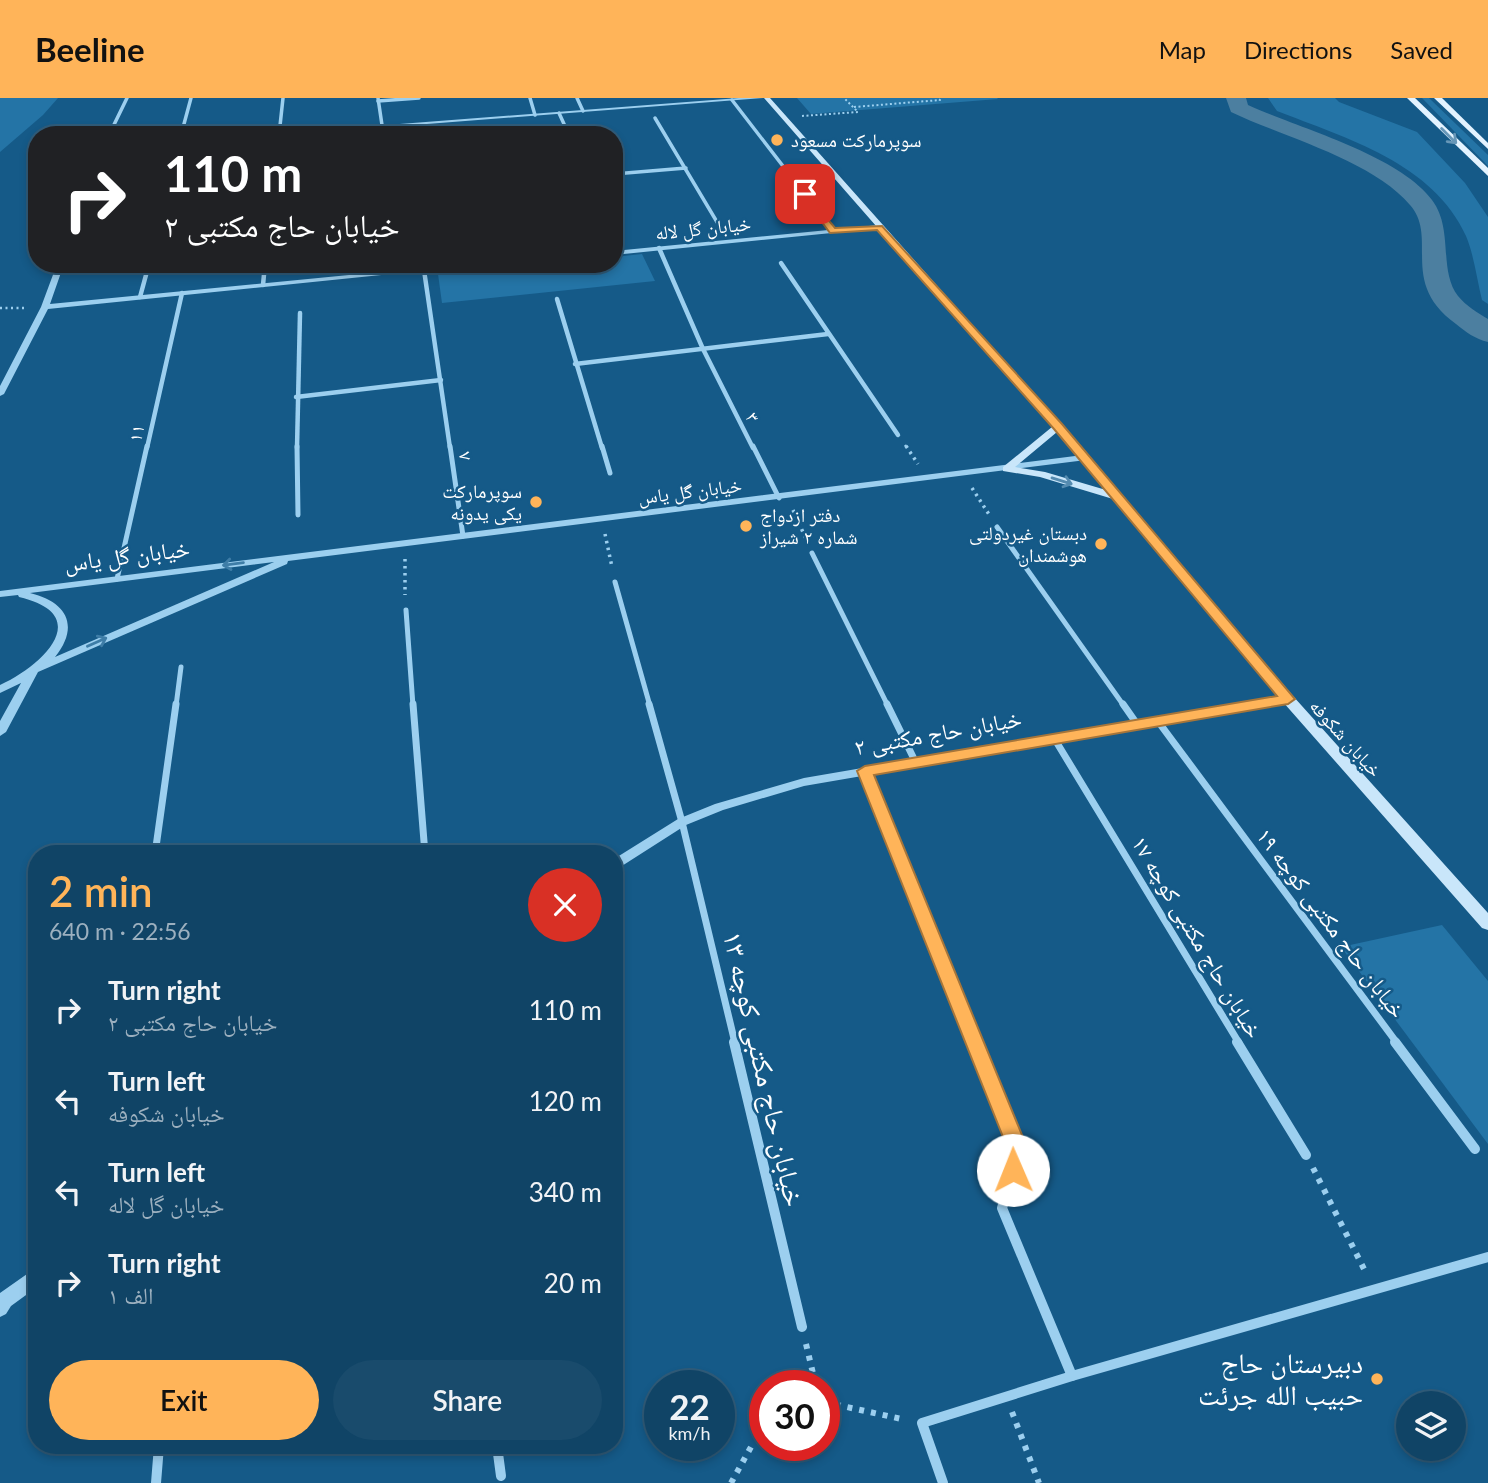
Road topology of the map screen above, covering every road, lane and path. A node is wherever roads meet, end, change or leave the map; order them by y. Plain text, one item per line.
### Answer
1 (127, 98) edge
2 (191, 98) edge
3 (283, 98) edge
4 (419, 98) edge
5 (530, 98) edge
6 (577, 98) edge
7 (760, 98) edge
8 (766, 98) edge
9 (844, 98) edge
10 (937, 98) edge
11 (1411, 98) edge
12 (1438, 98) edge
13 (378, 99) edge
14 (732, 100) junction
15 (853, 107) junction
16 (583, 111) junction
17 (559, 113) junction
18 (535, 115) junction
19 (786, 117) junction
20 (655, 118) dead end
21 (382, 125) junction
22 (113, 126) edge
23 (183, 126) edge
24 (280, 126) edge
25 (371, 126) edge
26 (565, 126) edge
27 (1486, 144) edge
28 (686, 168) junction
29 (623, 173) edge
30 (1488, 173) edge
31 (717, 222) dead end
32 (879, 227) junction
33 (833, 231) junction
34 (659, 248) junction
35 (623, 252) edge
36 (781, 263) dead end
37 (58, 273) edge
38 (147, 273) edge
39 (264, 273) edge
40 (359, 273) edge
41 (424, 273) edge
42 (263, 285) junction
43 (181, 293) junction
44 (140, 297) junction
45 (557, 299) dead end
46 (45, 307) junction
47 (300, 313) dead end
48 (828, 334) junction
49 (703, 349) junction
50 (575, 364) junction
51 (440, 380) junction
52 (0, 394) edge
53 (296, 397) junction
54 (1058, 427) junction
55 (898, 435) joint
56 (1083, 458) junction
57 (1007, 469) junction
58 (610, 473) dead end
59 (964, 475) junction
60 (928, 480) junction
61 (783, 497) junction
62 (1117, 497) junction
63 (298, 514) dead end
64 (602, 519) junction
65 (998, 527) joint
66 (463, 537) junction
67 (404, 544) junction
68 (812, 553) joint
69 (301, 555) junction
70 (117, 579) junction
71 (615, 582) joint
72 (0, 594) edge
73 (406, 610) joint
74 (181, 667) dead end
75 (34, 670) junction
76 (0, 689) edge
77 (1288, 699) junction
78 (1157, 720) junction
79 (1137, 724) junction
80 (0, 732) edge
81 (1054, 738) junction
82 (916, 762) junction
83 (865, 771) junction
84 (682, 822) junction
85 (156, 845) edge
86 (424, 845) edge
87 (623, 860) edge
88 (1488, 924) edge
89 (1475, 1149) dead end
90 (1306, 1155) joint
91 (1488, 1257) edge
92 (28, 1283) edge
93 (1374, 1289) junction
94 (0, 1308) edge
95 (802, 1326) joint
96 (813, 1370) edge
97 (1072, 1376) junction
98 (1007, 1397) junction
99 (840, 1405) edge
100 (922, 1423) junction
101 (749, 1451) edge
102 (158, 1454) edge
103 (498, 1454) edge
104 (501, 1476) dead end
105 (156, 1483) edge
106 (731, 1483) edge
107 (943, 1483) edge
108 (1039, 1483) edge

1 - 22 street
2 - 23 street
3 - 24 street
4 - 13 street
5 - 18 street
6 - 16 street
7 - 14 street
8 - 19 main road, خیابان شکوفه
9 - 15 path
10 - 15 path
11 -> 30 main road
12 - 27 main road
13 - 21 street
14 - 16 street
14 - 33 street
15 - 19 path
16 - 17 street
17 - 18 street
17 - 26 street
18 - 21 street
19 - 32 main road, خیابان شکوفه
20 - 28 street
21 - 25 street
28 - 29 street
28 - 31 street
32 - 33 street, خیابان گل لاله
32 - 54 main road, خیابان شکوفه
33 - 34 street, خیابان گل لاله
34 - 35 street, خیابان گل لاله
34 - 49 street, ۳
36 - 48 street
37 - 46 street
38 - 44 street
39 - 42 street
40 - 42 street
41 - 51 street, ۷
42 - 43 street
43 - 44 street
43 - 70 street, ۱۱
44 - 46 street
45 - 50 street
46 - 52 street
47 - 53 street
48 - 49 street
48 - 55 street
49 - 50 street
49 - 61 street, ۳
50 - 58 street
51 - 53 street
51 - 66 street, ۷
53 - 63 street
54 - 56 main road, خیابان شکوفه
54 - 57 main road
55 - 60 path
56 - 57 street, خیابان گل یاس
56 - 62 main road, خیابان شکوفه
57 - 59 street, خیابان گل یاس
57 -> 62 main road
59 - 60 street, خیابان گل یاس
59 - 65 path
60 - 61 street, خیابان گل یاس
61 - 64 street, خیابان گل یاس
61 - 68 path
62 - 77 main road, خیابان شکوفه
64 - 66 street, خیابان گل یاس
64 - 71 path
65 - 79 street
66 - 67 street, خیابان گل یاس
67 - 69 street, خیابان گل یاس
67 - 73 path
68 - 82 street
69 -> 70 street, خیابان گل یاس
75 -> 69 street, خیابان گل یاس
70 - 72 street, خیابان گل یاس
71 - 84 street, خیابان حاج مکتبی کوچه ۱۳
72 - 75 street
73 - 86 street
74 - 85 street
75 - 76 street
75 - 80 street
77 - 78 street, خیابان حاج مکتبی ۲
77 - 88 main road, خیابان شکوفه
78 - 79 street, خیابان حاج مکتبی ۲
78 - 89 street, خیابان حاج مکتبی کوچه ۱۹
79 - 81 street, خیابان حاج مکتبی ۲
81 - 82 street, خیابان حاج مکتبی ۲
81 - 90 street, خیابان حاج مکتبی کوچه ۱۷
82 - 83 street, خیابان حاج مکتبی ۲
83 - 84 street, خیابان حاج مکتبی ۲
83 - 97 street
84 - 87 street, خیابان حاج مکتبی ۲
84 - 95 street, خیابان حاج مکتبی کوچه ۱۳
90 - 93 path
91 - 93 street
92 - 94 street
93 - 97 street
95 - 96 path
97 - 98 street
98 - 100 street
98 - 108 path
99 - 100 path
100 - 107 street
101 - 106 path
102 - 105 street
103 - 104 street

